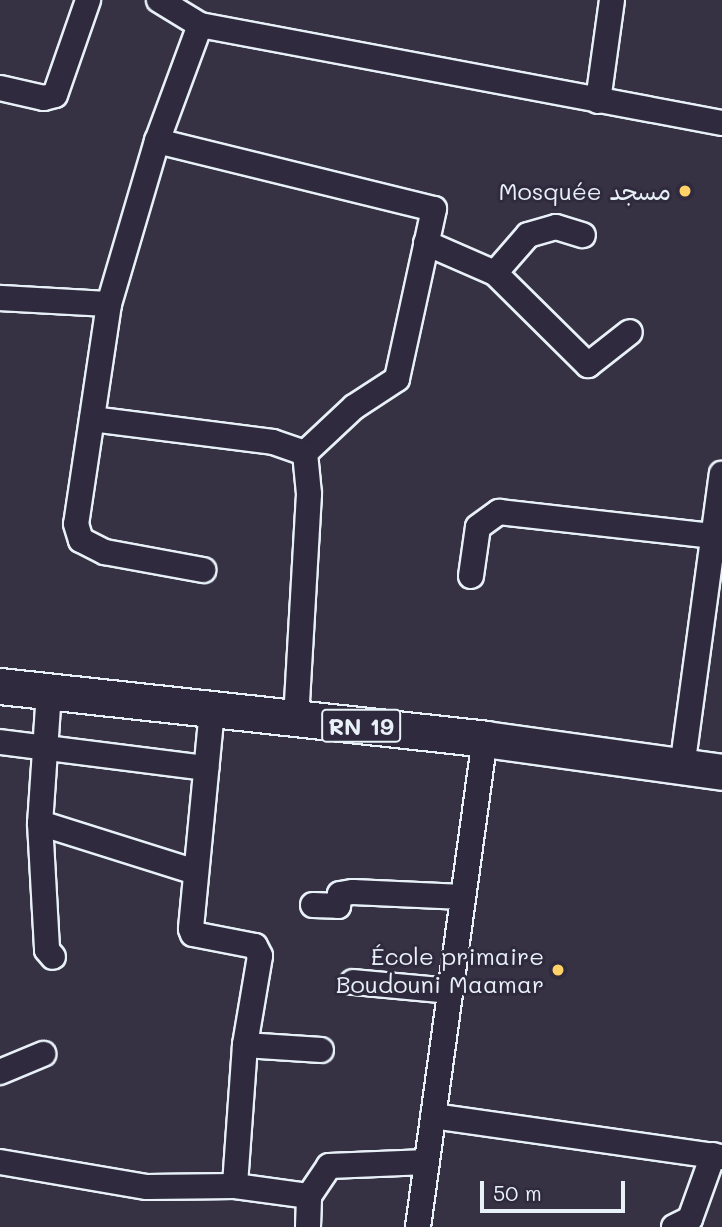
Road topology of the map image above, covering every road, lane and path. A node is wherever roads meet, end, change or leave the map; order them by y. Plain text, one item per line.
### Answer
1 (88, 0) edge
2 (159, 0) edge
3 (612, 0) edge
4 (200, 25) junction
5 (0, 88) edge
6 (598, 101) junction
7 (722, 122) edge
8 (156, 141) junction
9 (583, 235) dead end
10 (426, 243) junction
11 (495, 273) junction
12 (0, 298) edge
13 (108, 304) junction
14 (630, 332) dead end
15 (92, 419) junction
16 (305, 453) junction
17 (722, 474) edge
18 (714, 536) junction
19 (203, 570) dead end
20 (471, 576) dead end
21 (0, 686) edge
22 (49, 692) junction
23 (212, 710) junction
24 (296, 719) junction
25 (485, 739) junction
26 (0, 742) edge
27 (48, 747) junction
28 (206, 768) junction
29 (682, 768) junction
30 (722, 772) edge
31 (40, 824) junction
32 (195, 872) junction
33 (463, 897) junction
34 (313, 905) dead end
35 (53, 957) dead end
36 (353, 982) dead end
37 (450, 991) junction
38 (245, 1045) junction
39 (321, 1050) dead end
40 (43, 1054) dead end
41 (0, 1072) edge
42 (433, 1116) junction
43 (717, 1156) edge
44 (0, 1162) edge
45 (427, 1162) junction
46 (235, 1186) junction
47 (309, 1196) junction
48 (308, 1227) edge
49 (418, 1227) edge
50 (674, 1227) edge

1 - 5 street
2 - 4 street
3 - 6 street
4 - 6 street
4 - 8 street
6 - 7 street
8 - 10 street
8 - 13 street
9 - 11 street
10 - 11 street
10 - 16 street
11 - 14 street
12 - 13 street
13 - 15 street
15 - 16 street
15 - 19 street
16 - 24 street
17 - 18 street
18 - 20 street
18 - 29 street
21 - 22 highway, RN 19
22 - 23 highway, RN 19
22 - 27 street
23 - 24 highway, RN 19
23 - 28 street
24 - 25 highway, RN 19
25 - 29 highway, RN 19
25 - 33 street
26 - 27 street
27 - 28 street
27 - 31 street
28 - 32 street
29 - 30 highway, RN 19
31 - 32 street
31 - 35 street
32 - 38 street
33 - 34 street
33 - 37 street
36 - 37 street
37 - 42 street
38 - 39 street
38 - 46 street
40 - 41 street
42 - 43 street
42 - 45 street
43 - 50 street
44 - 46 street
45 - 47 street
45 - 49 street
46 - 47 street
47 - 48 street

